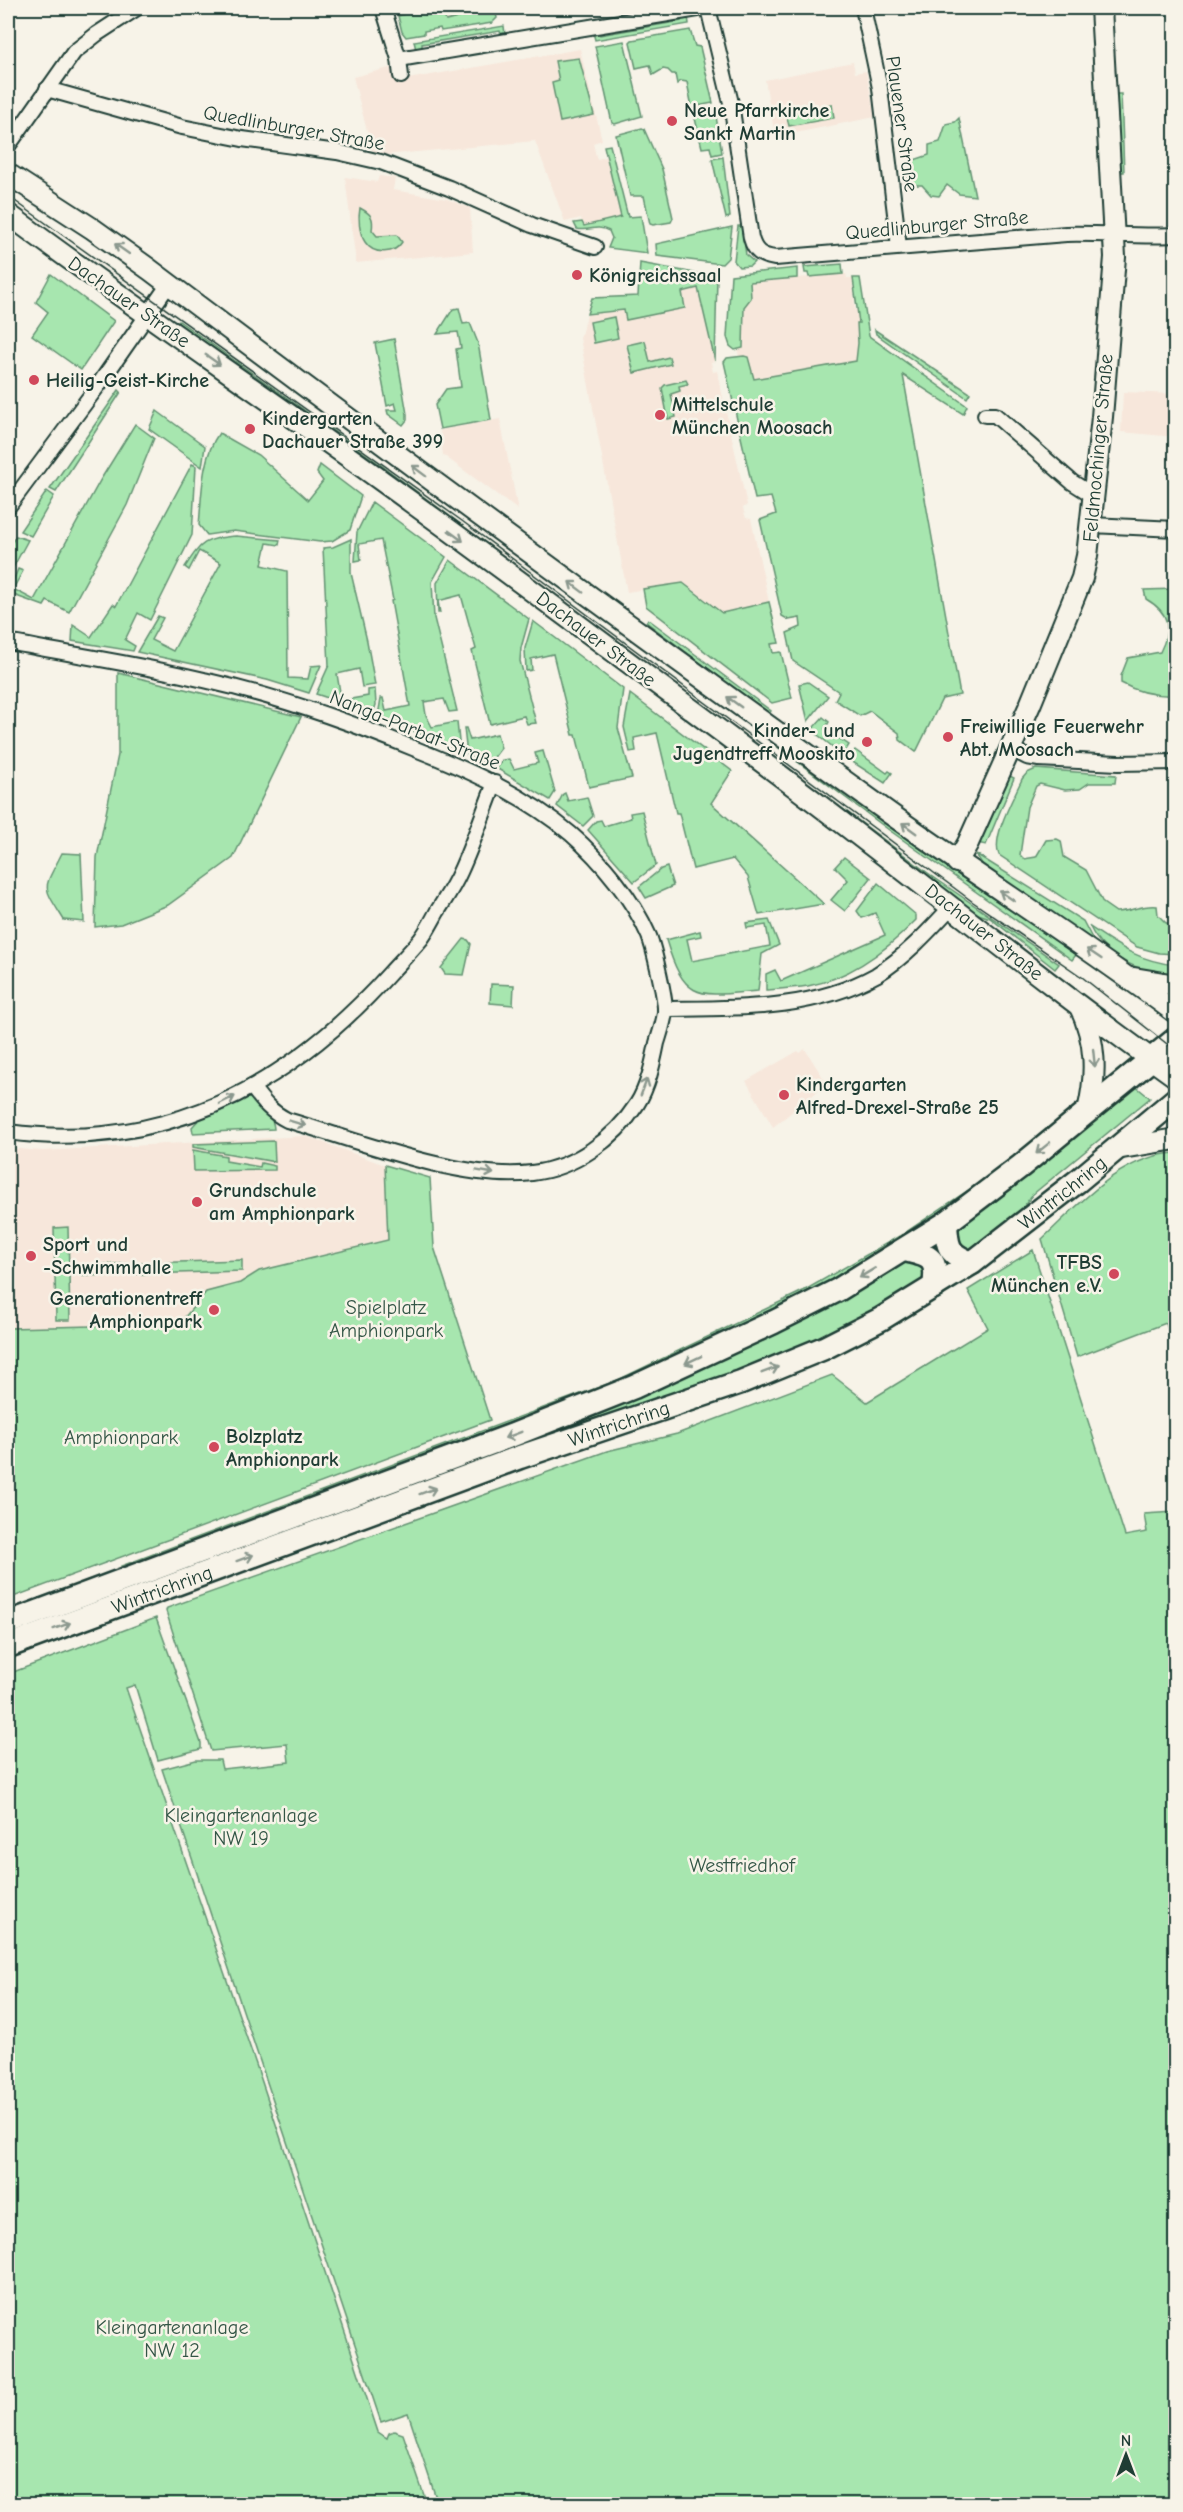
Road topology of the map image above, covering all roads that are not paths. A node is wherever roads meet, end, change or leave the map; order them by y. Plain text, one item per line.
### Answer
1 (137, 8) edge
2 (383, 8) edge
3 (706, 8) edge
4 (863, 8) edge
5 (1101, 8) edge
6 (399, 59) junction
7 (401, 76) dead end
8 (47, 89) junction
9 (8, 146) edge
10 (8, 174) edge
11 (8, 214) edge
12 (1114, 235) junction
13 (1176, 235) edge
14 (595, 247) dead end
15 (899, 247) junction
16 (169, 284) junction
17 (147, 315) junction
18 (985, 415) dead end
19 (1094, 496) junction
20 (8, 507) edge
21 (1091, 525) junction
22 (1176, 529) edge
23 (8, 642) edge
24 (1010, 748) junction
25 (1176, 762) edge
26 (495, 783) junction
27 (957, 862) junction
28 (951, 907) junction
29 (1128, 977) junction
30 (1176, 985) edge
31 (1080, 1007) junction
32 (665, 1009) junction
33 (1176, 1013) edge
34 (1176, 1039) edge
35 (1151, 1059) junction
36 (1176, 1077) edge
37 (252, 1088) junction
38 (1176, 1099) edge
39 (1088, 1111) junction
40 (8, 1132) edge
41 (1176, 1139) edge
42 (1116, 1149) junction
43 (946, 1223) junction
44 (905, 1250) junction
45 (972, 1263) junction
46 (934, 1287) junction
47 (8, 1623) edge
48 (8, 1646) edge

1 - 8 street
2 - 6 street
3 - 6 street
3 - 15 street, Quedlinburger Straße
4 - 15 street, Plauener Straße
5 - 12 main road, Feldmochinger Straße
6 - 7 street
8 - 9 street
8 - 14 street, Quedlinburger Straße
16 -> 10 main road, Dachauer Straße
11 - 17 main road, Dachauer Straße
12 - 13 street, Quedlinburger Straße
12 - 15 street, Quedlinburger Straße
12 - 19 main road, Feldmochinger Straße
16 - 17 street
27 -> 16 main road, Dachauer Straße
17 - 20 street
17 -> 28 main road, Dachauer Straße
18 - 19 street
19 - 21 main road, Feldmochinger Straße
21 - 22 street
21 - 24 main road, Feldmochinger Straße
23 - 26 street, Nanga-Parbat-Straße
24 - 25 street
24 - 27 main road, Feldmochinger Straße
26 - 32 street, Nanga-Parbat-Straße
26 - 37 street
29 -> 27 main road, Dachauer Straße
28 - 31 main road, Dachauer Straße
28 - 32 street
29 - 30 main road
29 - 33 main road, Dachauer Straße
31 - 35 main road, Dachauer Straße
31 -> 39 main road
37 -> 32 street, Nanga-Parbat-Straße
34 - 35 main road, Wintrichring
35 - 36 main road, Dachauer Straße
35 - 39 main road, Wintrichring
40 -> 37 street
38 - 42 main road, Wintrichring
39 -> 43 main road, Wintrichring
41 - 42 main road
42 - 45 main road, Wintrichring
43 - 44 main road, Wintrichring
43 - 45 main road
44 - 46 main road
44 -> 47 main road, Wintrichring
45 - 46 main road, Wintrichring
48 -> 46 main road, Wintrichring

